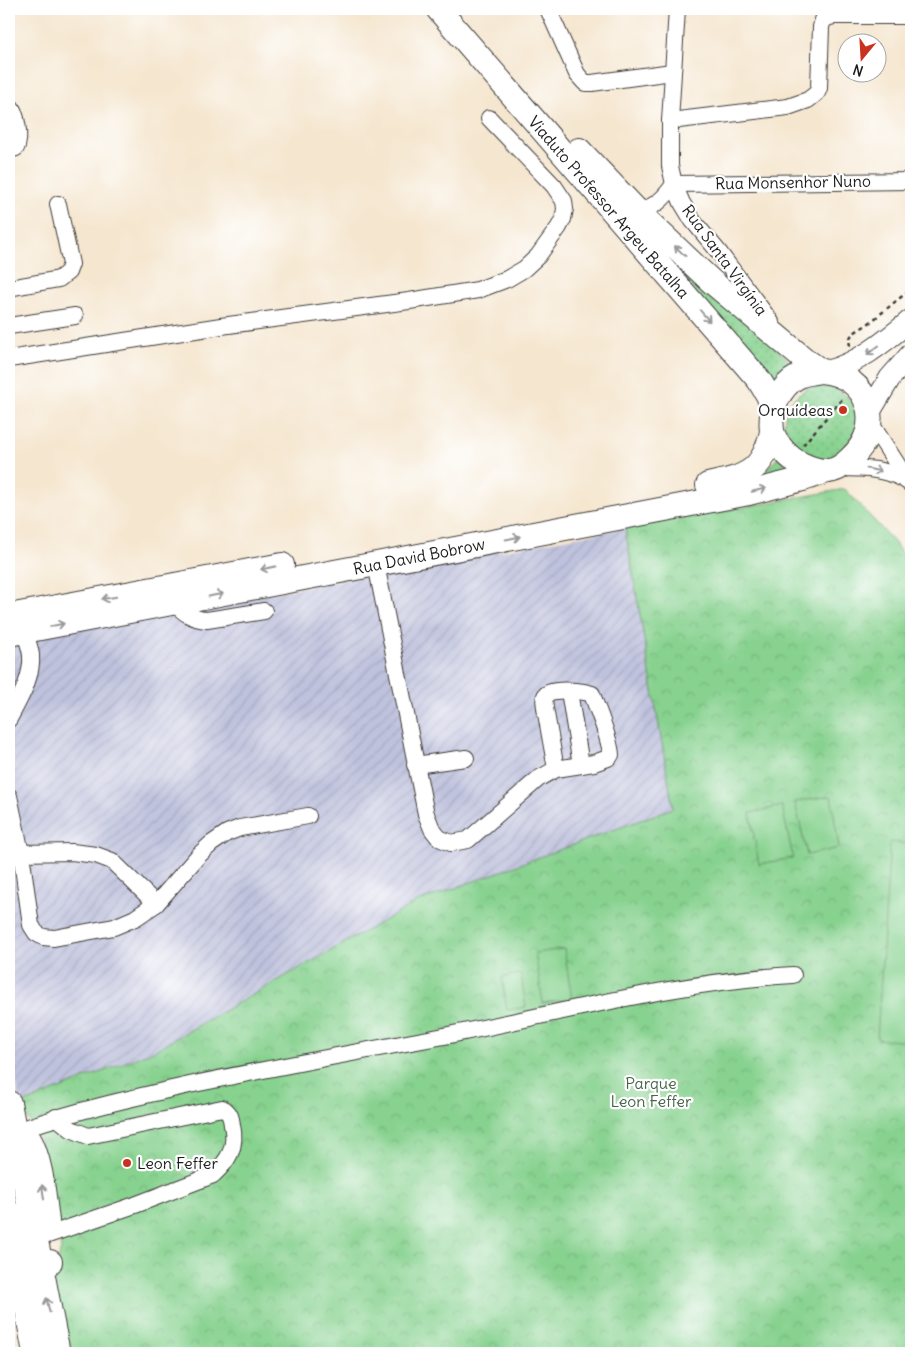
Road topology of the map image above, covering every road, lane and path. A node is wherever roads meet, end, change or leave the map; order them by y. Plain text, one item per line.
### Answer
1 (438, 9) edge
2 (453, 9) edge
3 (548, 9) edge
4 (677, 9) edge
5 (911, 16) edge
6 (672, 72) junction
7 (507, 80) junction
8 (9, 105) edge
9 (489, 118) dead end
10 (670, 121) junction
11 (9, 150) edge
12 (911, 181) edge
13 (674, 184) junction
14 (58, 204) dead end
15 (638, 212) junction
16 (9, 288) edge
17 (75, 316) dead end
18 (911, 320) edge
19 (9, 326) edge
20 (783, 341) junction
21 (911, 354) edge
22 (9, 359) edge
23 (824, 371) junction
24 (870, 418) junction
25 (773, 421) junction
26 (833, 470) junction
27 (910, 483) edge
28 (376, 564) junction
29 (174, 603) junction
30 (264, 611) dead end
31 (14, 627) edge
32 (569, 691) junction
33 (9, 719) edge
34 (466, 758) dead end
35 (415, 765) junction
36 (580, 765) junction
37 (556, 769) junction
38 (9, 796) edge
39 (308, 816) dead end
40 (21, 853) junction
41 (156, 904) junction
42 (793, 975) dead end
43 (14, 1115) edge
44 (56, 1118) junction
45 (9, 1213) edge
46 (48, 1234) junction
47 (16, 1252) junction
48 (40, 1269) junction
49 (35, 1353) edge
50 (58, 1353) edge

1 - 7 highway, Viaduto Professor Argeu Batalha
2 - 7 highway, Viaduto Professor Argeu Batalha
3 - 6 street
4 - 6 street, Rua Santa Virgínia
5 - 10 street
6 - 10 street, Rua Santa Virgínia
7 - 15 highway, Viaduto Professor Argeu Batalha
7 -> 25 highway, Viaduto Professor Argeu Batalha
8 - 11 street
9 - 22 street
10 - 13 street, Rua Santa Virgínia
12 - 13 street, Rua Monsenhor Nuno
13 - 15 street
13 - 20 street, Rua Santa Virgínia
14 - 16 street
20 -> 15 highway, Viaduto Professor Argeu Batalha
17 - 19 street
18 -> 23 main road
20 - 23 highway, Rua Santa Virgínia
21 - 24 main road
23 - 24 highway
23 - 25 highway, Rua David Bobrow
24 - 26 highway, Rua David Bobrow
24 - 27 street
25 - 26 highway
25 -> 31 highway, Rua David Bobrow
26 -> 27 street
28 -> 26 highway, Rua David Bobrow
29 -> 28 highway, Rua David Bobrow
28 - 35 street
29 - 30 street
31 -> 29 highway, Rua David Bobrow
31 - 33 street
32 - 36 street
32 - 36 street
32 - 37 street
34 - 35 street
35 - 37 street
36 - 37 street
38 - 40 street
39 - 41 street
40 - 41 street
40 - 41 street
42 - 44 street
43 - 44 street
46 -> 43 highway
43 - 48 highway
44 - 46 street
45 - 47 highway
46 - 48 highway
47 - 48 highway
47 - 49 highway
50 -> 48 highway

